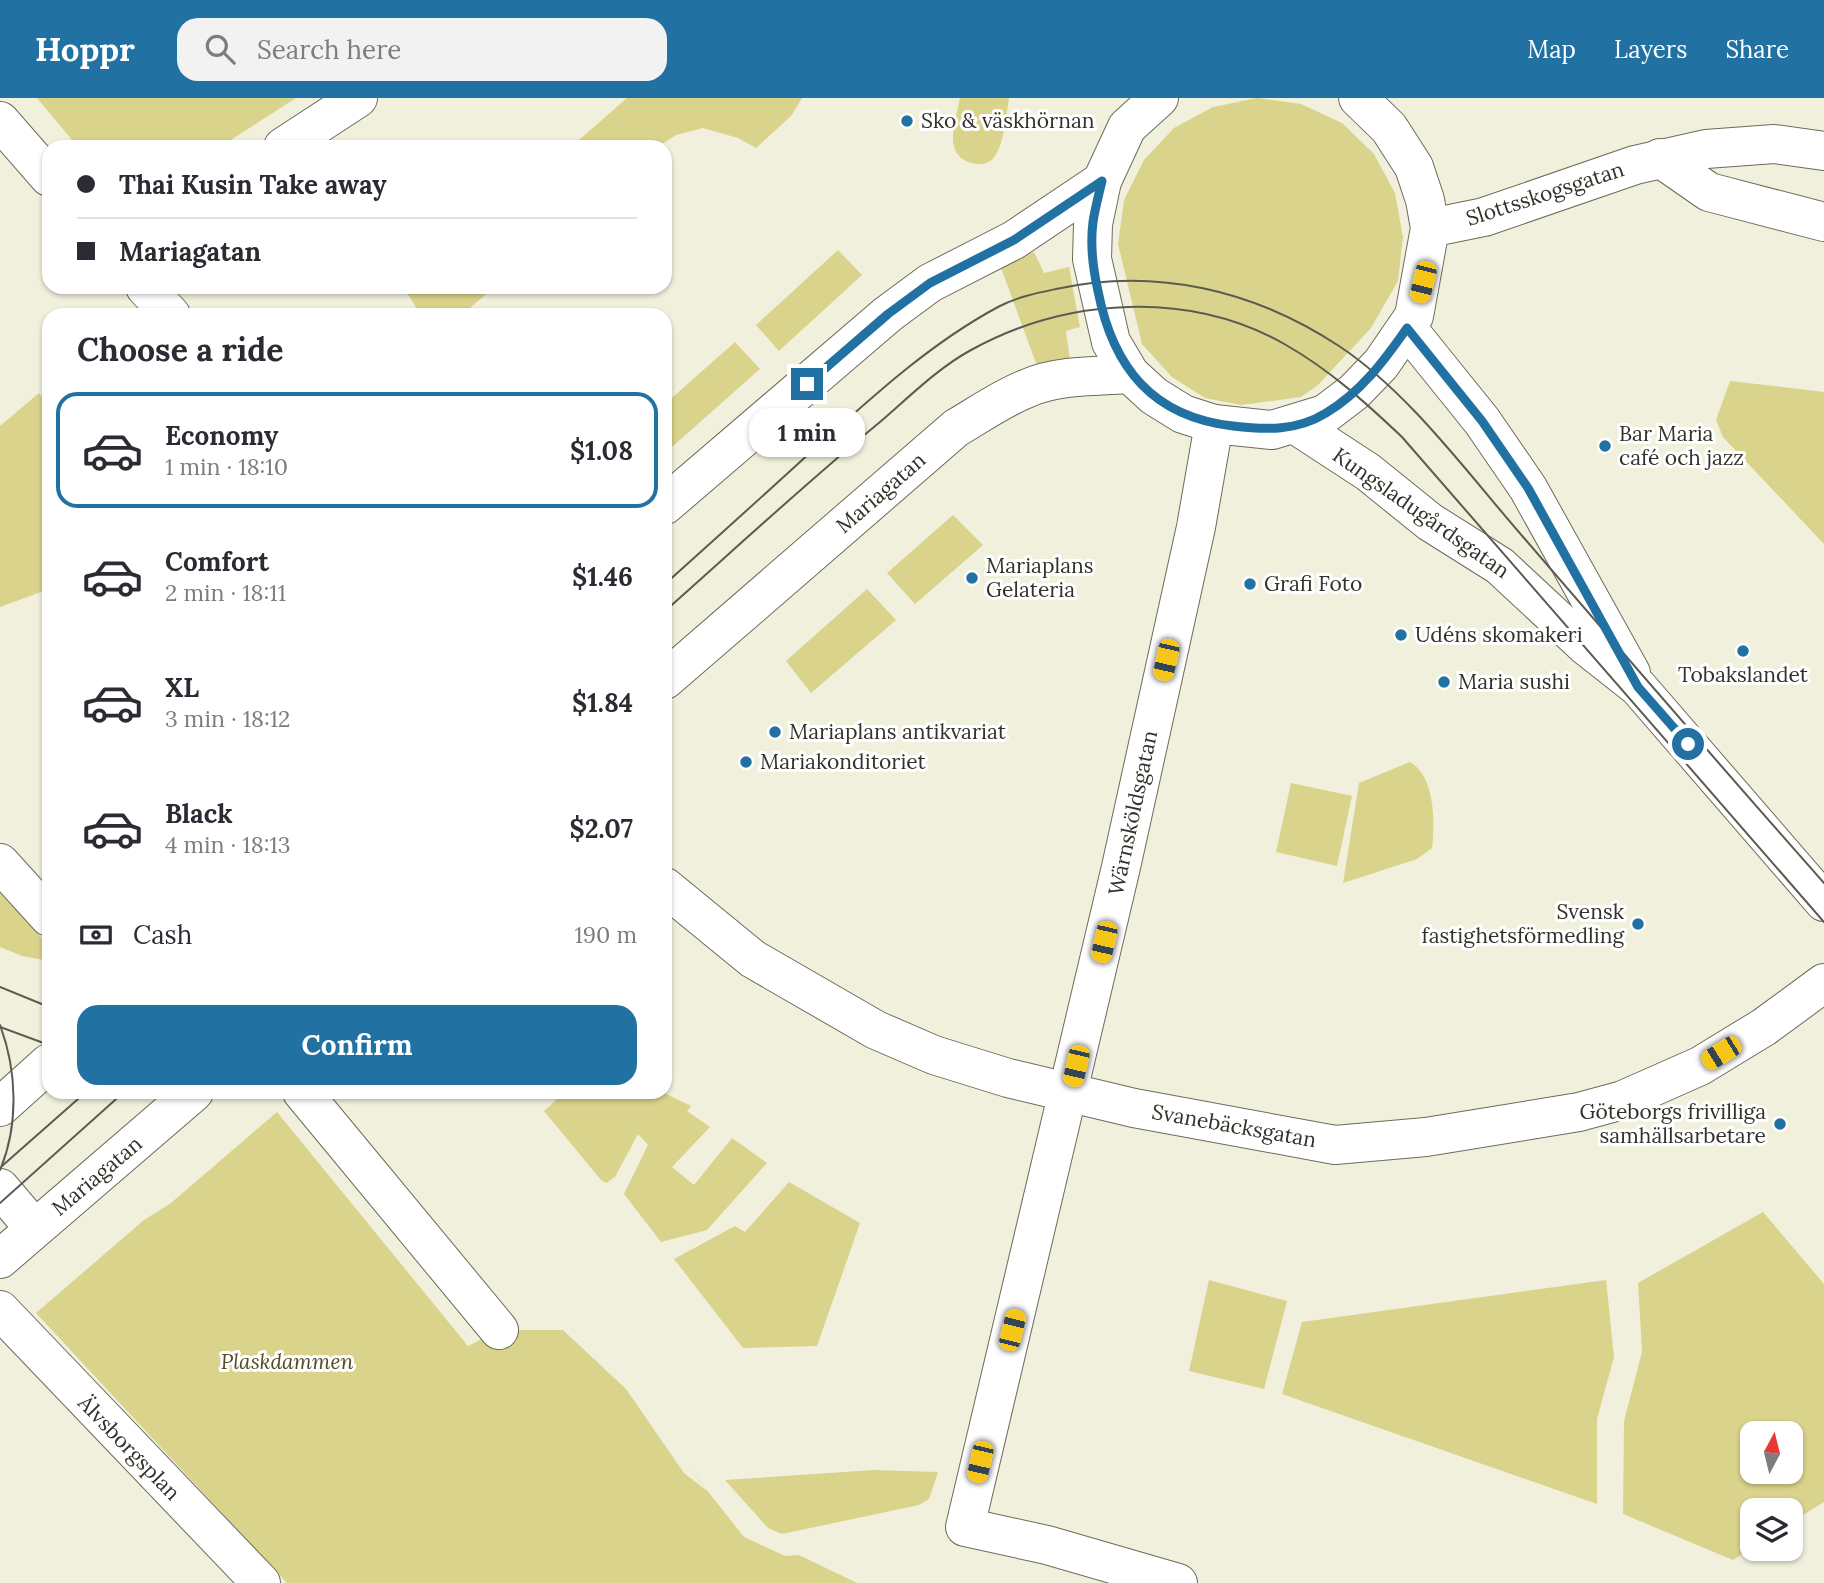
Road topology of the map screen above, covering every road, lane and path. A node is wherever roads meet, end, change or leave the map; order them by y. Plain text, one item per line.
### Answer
1 (358, 98) edge
2 (1159, 98) edge
3 (1358, 98) edge
4 (1123, 113) edge
5 (0, 121) edge
6 (294, 140) edge
7 (1824, 151) edge
8 (1660, 158) junction
9 (42, 169) edge
10 (1102, 181) junction
11 (1824, 222) edge
12 (1430, 228) junction
13 (152, 294) edge
14 (164, 308) edge
15 (1407, 328) junction
16 (1130, 374) junction
17 (1214, 424) junction
18 (1296, 425) junction
19 (672, 499) edge
20 (672, 674) edge
21 (1638, 687) junction
22 (0, 863) edge
23 (672, 893) edge
24 (1824, 902) edge
25 (42, 909) edge
26 (1824, 983) edge
27 (42, 1069) edge
28 (1070, 1091) junction
29 (186, 1099) edge
30 (308, 1099) edge
31 (0, 1107) edge
32 (0, 1188) edge
33 (34, 1228) junction
34 (0, 1259) edge
35 (0, 1310) edge
36 (499, 1331) dead end
37 (261, 1583) edge
38 (1178, 1583) edge

1 - 6 street
2 - 4 street
3 - 12 street
4 - 10 street
5 - 9 street
7 - 8 street, Slottsskogsgatan
8 - 11 street
8 - 12 street, Slottsskogsgatan
10 - 16 street
10 - 19 street
12 - 15 street
13 - 14 street
15 - 18 street
15 - 21 street, Kungsladugårdsgatan
16 - 17 street
16 - 20 street, Mariagatan
17 - 18 street
17 - 28 street, Wärnsköldsgatan
18 - 21 street, Kungsladugårdsgatan
21 - 24 street, Kungsladugårdsgatan
22 - 25 street
23 - 28 street, Svanebäcksgatan
26 - 28 street, Svanebäcksgatan
27 - 31 street
28 - 38 street, Wärnsköldsgatan
29 - 33 street, Mariagatan
30 - 36 street
32 - 33 street
33 - 34 street, Mariagatan
35 - 37 street, Älvsborgsplan

